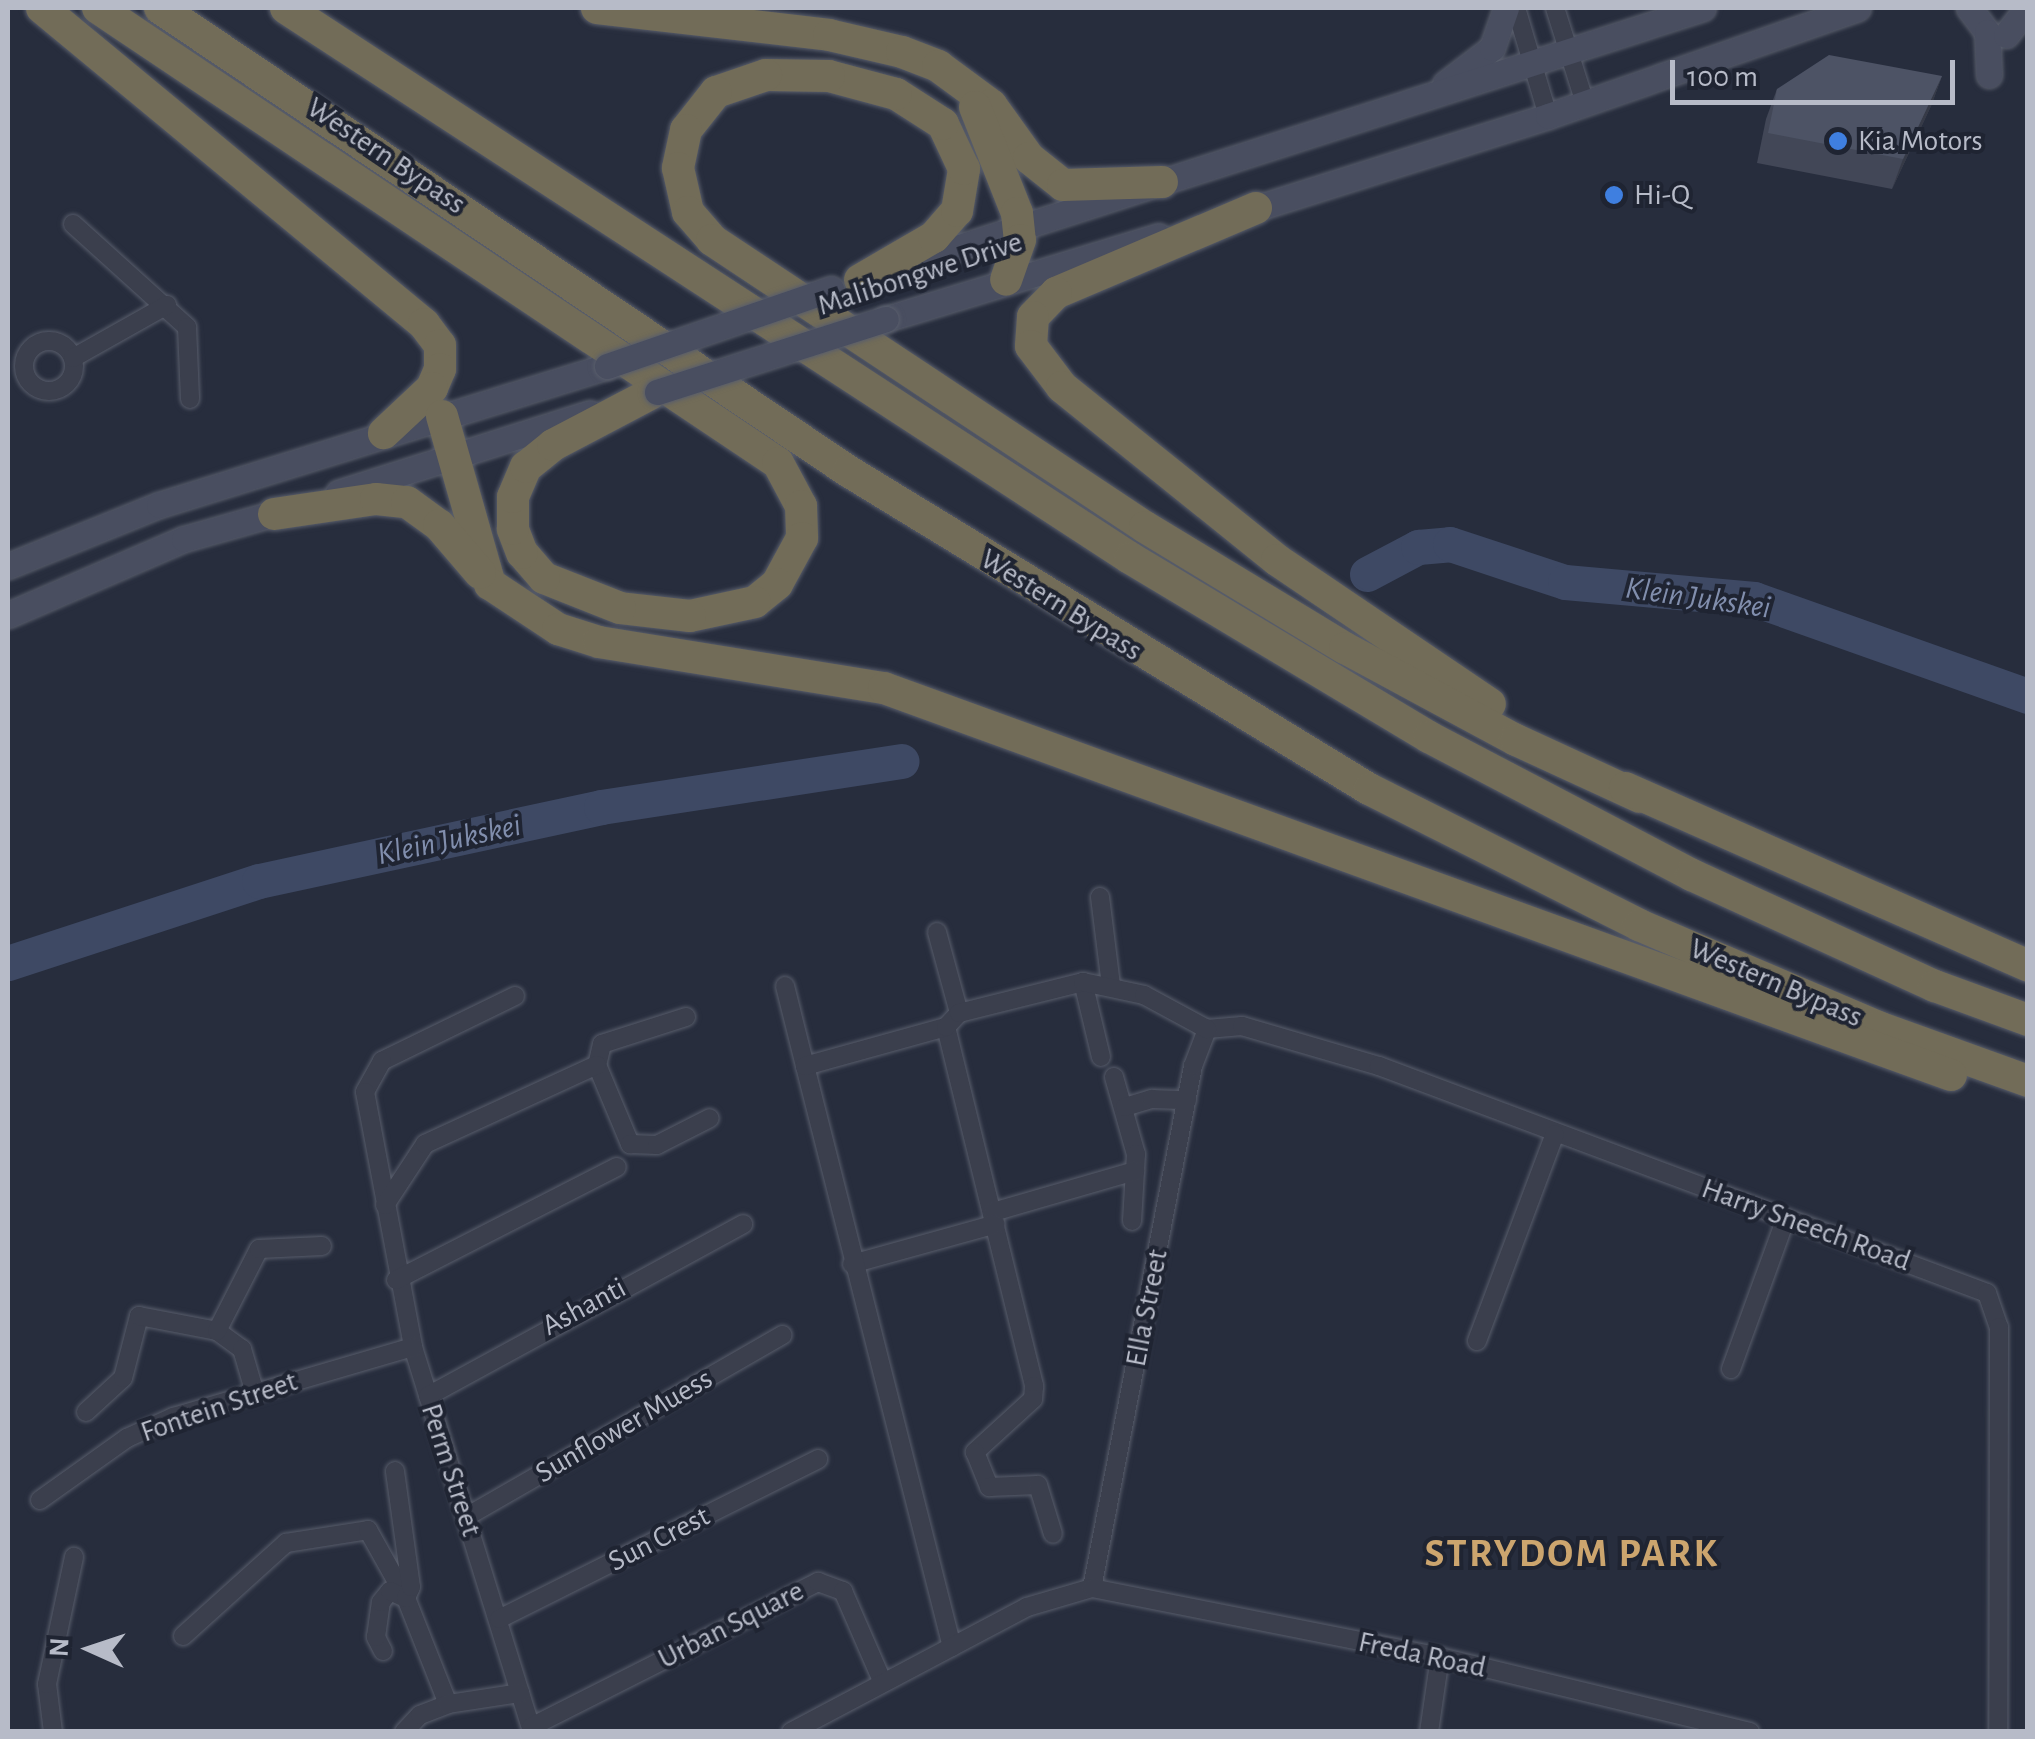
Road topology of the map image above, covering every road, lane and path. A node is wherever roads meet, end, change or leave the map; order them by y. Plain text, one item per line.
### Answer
1 (42, 8) edge
2 (98, 8) edge
3 (160, 8) edge
4 (286, 8) edge
5 (597, 8) edge
6 (1506, 8) edge
7 (1516, 8) edge
8 (1555, 8) edge
9 (1703, 8) edge
10 (1858, 8) edge
11 (1968, 8) edge
12 (2027, 8) edge
13 (2006, 35) dead end
14 (1570, 55) junction
15 (1534, 66) junction
16 (1989, 76) dead end
17 (963, 85) junction
18 (1420, 101) junction
19 (1585, 103) junction
20 (1548, 116) junction
21 (1162, 182) junction
22 (1256, 208) junction
23 (72, 224) dead end
24 (1019, 227) junction
25 (1006, 280) junction
26 (846, 284) junction
27 (167, 305) junction
28 (73, 358) junction
29 (16, 375) edge
30 (654, 393) junction
31 (190, 398) dead end
32 (442, 416) junction
33 (384, 433) junction
34 (451, 457) junction
35 (274, 514) junction
36 (8, 566) edge
37 (490, 584) junction
38 (8, 615) edge
39 (1640, 797) junction
40 (1100, 897) dead end
41 (937, 932) dead end
42 (2028, 966) edge
43 (1083, 982) junction
44 (1111, 985) junction
45 (785, 986) dead end
46 (516, 996) dead end
47 (959, 1013) junction
48 (686, 1017) dead end
49 (2028, 1020) edge
50 (946, 1028) junction
51 (1207, 1029) junction
52 (1100, 1057) dead end
53 (597, 1065) junction
54 (804, 1066) junction
55 (1114, 1076) dead end
56 (2028, 1081) edge
57 (2028, 1098) edge
58 (1187, 1100) junction
59 (1125, 1108) junction
60 (710, 1118) dead end
61 (1555, 1134) junction
62 (617, 1167) dead end
63 (1135, 1171) junction
64 (385, 1206) junction
65 (995, 1218) junction
66 (1786, 1218) junction
67 (1132, 1221) dead end
68 (742, 1224) dead end
69 (322, 1246) dead end
70 (852, 1264) junction
71 (396, 1280) junction
72 (217, 1331) junction
73 (782, 1335) dead end
74 (1477, 1341) dead end
75 (413, 1347) junction
76 (1732, 1369) dead end
77 (254, 1390) junction
78 (428, 1396) junction
79 (86, 1412) dead end
80 (818, 1459) dead end
81 (396, 1472) dead end
82 (40, 1500) dead end
83 (466, 1516) junction
84 (1053, 1534) dead end
85 (74, 1558) dead end
86 (1092, 1588) junction
87 (406, 1598) junction
88 (499, 1619) junction
89 (183, 1636) dead end
90 (952, 1647) junction
91 (382, 1651) dead end
92 (1440, 1657) junction
93 (883, 1684) junction
94 (520, 1693) junction
95 (448, 1704) junction
96 (532, 1729) edge
97 (1742, 1730) edge
98 (54, 1732) edge
99 (404, 1732) edge
100 (791, 1732) edge
101 (1430, 1732) edge
102 (1998, 1732) edge

1 - 33 highway
2 - 30 highway
3 - 56 highway, Western Bypass
4 - 49 highway, Western Bypass
5 - 17 highway
6 - 18 main road
7 - 15 street
8 - 14 street
9 - 14 main road, Malibongwe Drive
10 - 19 main road, Malibongwe Drive
11 - 16 main road
12 - 13 main road
14 - 15 main road, Malibongwe Drive
14 - 19 street
15 - 18 main road, Malibongwe Drive
15 - 20 street
17 - 21 highway
17 - 24 highway
18 - 21 main road, Malibongwe Drive
19 - 20 main road, Malibongwe Drive
20 - 22 main road, Malibongwe Drive
21 - 24 main road, Malibongwe Drive
22 - 25 main road, Malibongwe Drive
22 - 39 highway
23 - 27 street
24 - 25 highway
24 - 26 main road, Malibongwe Drive
25 - 30 main road, Malibongwe Drive, bridge
26 - 32 main road, Malibongwe Drive, bridge
26 - 39 highway
27 - 28 street
27 - 31 street
28 - 29 street
28 - 29 street
30 - 34 main road, Malibongwe Drive
32 - 33 main road, Malibongwe Drive
32 - 34 highway
33 - 36 main road, Malibongwe Drive
34 - 35 main road, Malibongwe Drive
34 - 37 highway
35 - 37 highway
35 - 38 main road, Malibongwe Drive
37 - 57 highway
39 - 42 highway
40 - 44 street
41 - 47 street
43 - 44 street
43 - 47 street
43 - 52 street
44 - 51 street
45 - 54 street
46 - 64 street, Perm Street
47 - 50 street
48 - 53 street
50 - 54 street
50 - 65 street
51 - 58 street, Ella Street
51 - 61 street, Harry Sneech Road
53 - 60 street
53 - 64 street
54 - 70 street
55 - 59 street
58 - 59 street
58 - 86 street, Ella Street
59 - 63 street
61 - 66 street, Harry Sneech Road
61 - 74 street
62 - 71 street
63 - 65 street
63 - 67 street
64 - 71 street, Perm Street
65 - 70 street
65 - 84 street
66 - 76 street
66 - 102 street, Harry Sneech Road
68 - 78 street, Ashanti
69 - 72 street
70 - 90 street
71 - 75 street, Perm Street
72 - 77 street
72 - 79 street
73 - 83 street, Sunflower Muess
75 - 77 street, Fontein Street
75 - 78 street, Perm Street
77 - 82 street, Fontein Street
78 - 83 street, Perm Street
80 - 88 street, Sun Crest
81 - 87 street
83 - 88 street, Perm Street
85 - 98 street
86 - 90 street
86 - 92 street, Freda Road
87 - 89 street
87 - 91 street
87 - 95 street
88 - 94 street, Perm Street
90 - 93 street
92 - 97 street, Freda Road
92 - 101 street
93 - 96 street, Urban Square
93 - 100 street
94 - 95 street
94 - 96 street, Perm Street
95 - 99 street

